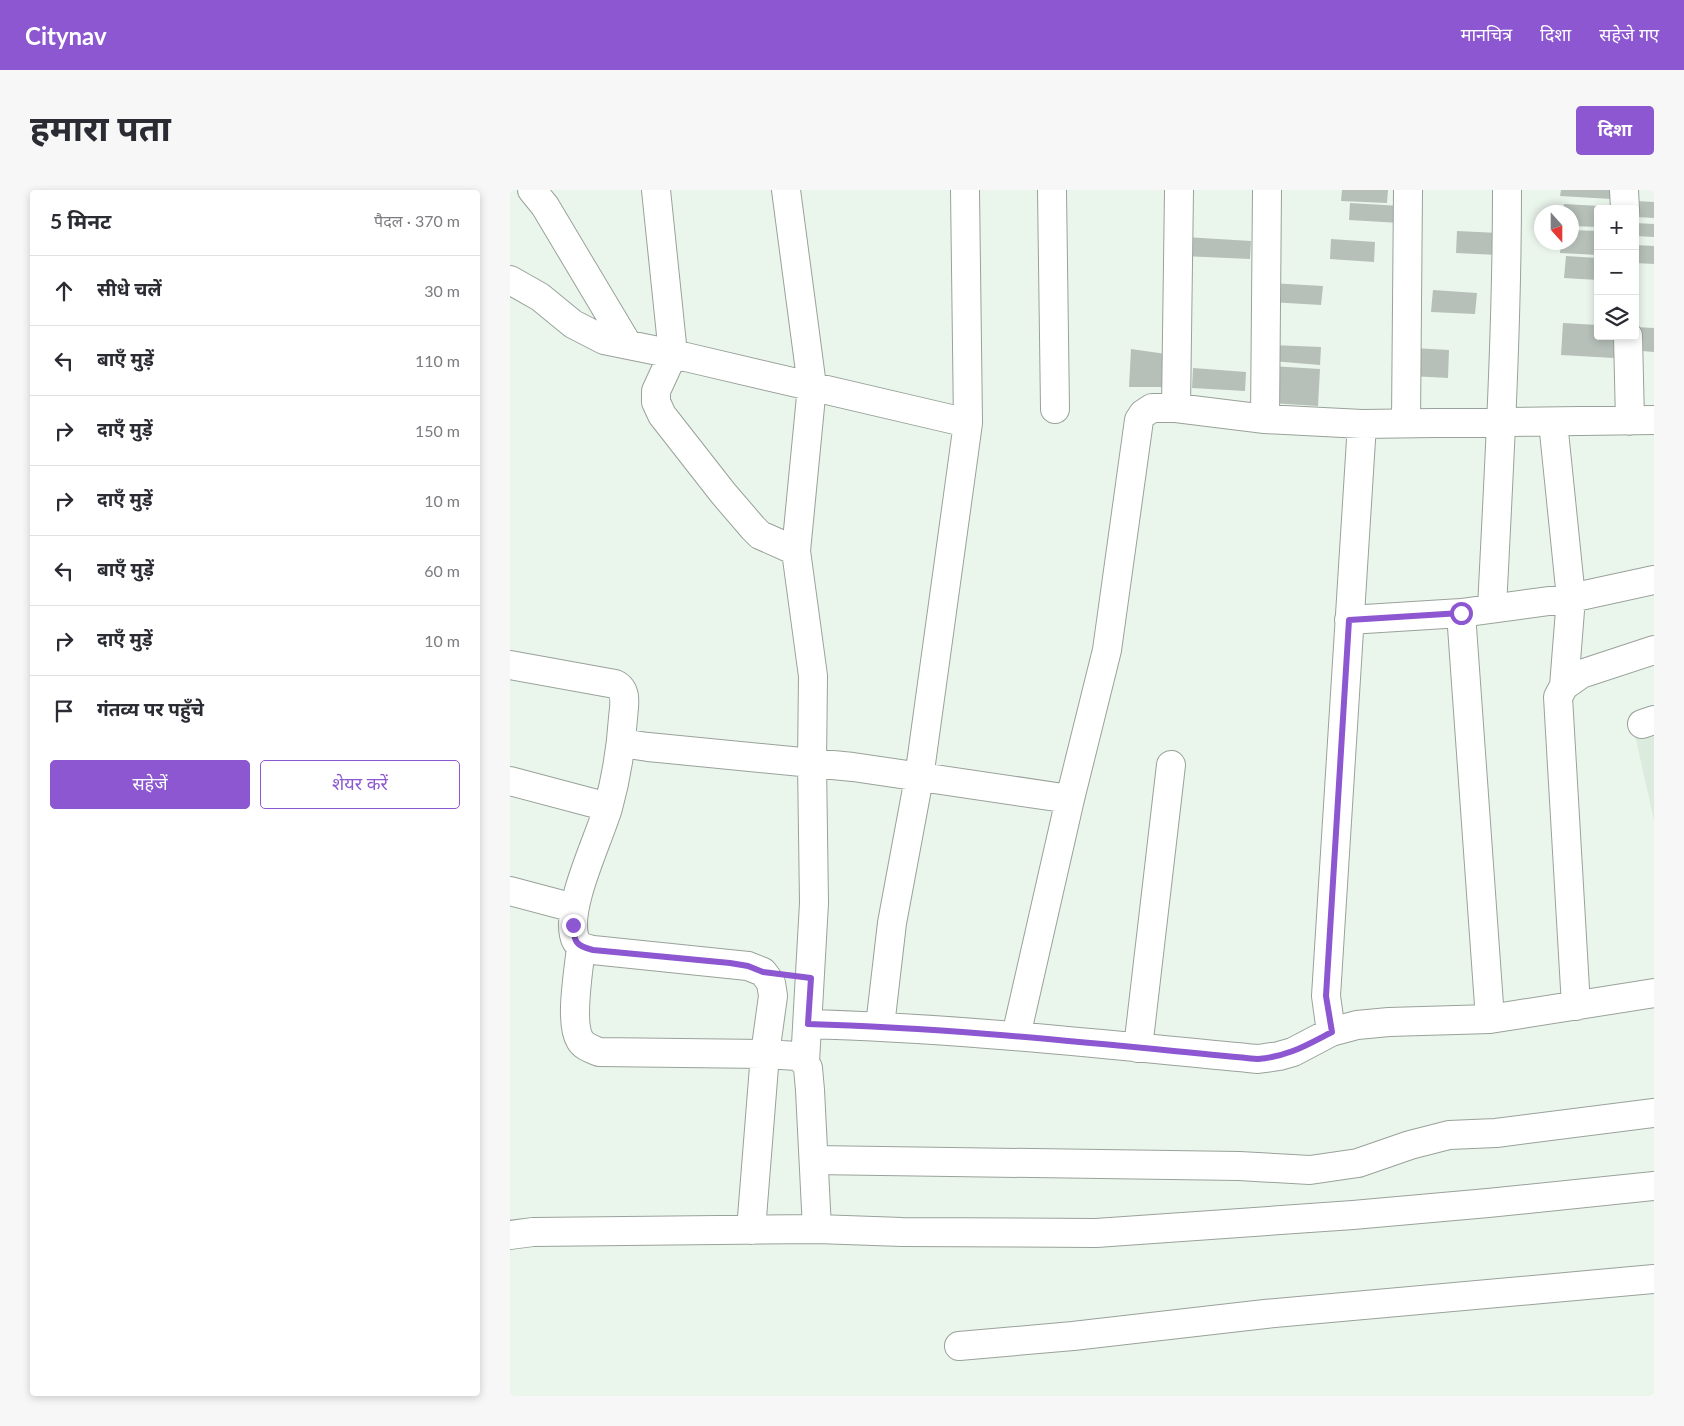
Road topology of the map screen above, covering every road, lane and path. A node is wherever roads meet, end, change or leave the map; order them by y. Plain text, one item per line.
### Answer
1 (532, 190) edge
2 (656, 190) edge
3 (786, 190) edge
4 (965, 190) edge
5 (1052, 190) edge
6 (1178, 190) edge
7 (1267, 190) edge
8 (1408, 190) edge
9 (1507, 190) edge
10 (1624, 190) edge
11 (1625, 205) edge
12 (510, 280) edge
13 (1629, 340) edge
14 (628, 345) junction
15 (673, 354) junction
16 (812, 386) junction
17 (1176, 408) junction
18 (1055, 409) dead end
19 (1265, 419) junction
20 (1642, 420) edge
21 (1406, 422) junction
22 (1553, 422) junction
23 (968, 423) junction
24 (1501, 423) junction
25 (1362, 424) junction
26 (796, 551) junction
27 (1654, 580) edge
28 (1571, 598) junction
29 (1492, 608) junction
30 (1461, 613) junction
31 (1349, 620) junction
32 (1654, 650) edge
33 (510, 665) edge
34 (1564, 686) junction
35 (621, 743) junction
36 (812, 763) junction
37 (1171, 765) dead end
38 (920, 778) junction
39 (510, 781) edge
40 (1070, 799) junction
41 (608, 807) junction
42 (510, 891) edge
43 (574, 908) junction
44 (580, 947) junction
45 (763, 972) junction
46 (811, 978) junction
47 (1654, 993) edge
48 (1576, 1006) junction
49 (1490, 1019) junction
50 (808, 1024) junction
51 (880, 1026) junction
52 (1332, 1032) junction
53 (1016, 1036) junction
54 (1138, 1048) junction
55 (765, 1054) junction
56 (805, 1062) junction
57 (1654, 1113) edge
58 (814, 1160) junction
59 (1654, 1186) edge
60 (751, 1230) junction
61 (817, 1230) junction
62 (510, 1235) edge
63 (1654, 1279) edge
64 (959, 1346) dead end

1 - 14 street
2 - 15 street
3 - 16 street
4 - 23 street
5 - 18 street
6 - 17 street
7 - 19 street
8 - 21 street
9 - 24 street
10 - 11 street
12 - 14 street
13 - 20 street
14 - 15 street
15 - 16 street
15 - 26 street
16 - 23 street
16 - 26 street
17 - 19 street
17 - 40 street
19 - 25 street
20 - 22 street
21 - 24 street
21 - 25 street
22 - 24 street
22 - 28 street
23 - 38 street
24 - 29 street
25 - 31 street
26 - 36 street
27 - 28 street
28 - 29 street
28 - 34 street
29 - 30 street
30 - 31 street
30 - 49 street
31 - 52 street
32 - 34 street
33 - 35 street
34 - 48 street
35 - 36 street
35 - 41 street
36 - 38 street
36 - 46 street
37 - 54 street
38 - 40 street
38 - 51 street
39 - 41 street
40 - 53 street
41 - 43 street
42 - 43 street
43 - 44 street
44 - 45 street
44 - 55 street
45 - 46 street
45 - 55 street
46 - 50 street
47 - 48 street
48 - 49 street
49 - 52 street
50 - 51 street
50 - 56 street
51 - 53 street
52 - 54 street
53 - 54 street
55 - 56 street
55 - 60 street
56 - 58 street
57 - 58 street
58 - 61 street
59 - 61 street
60 - 61 street
60 - 62 street
63 - 64 street

